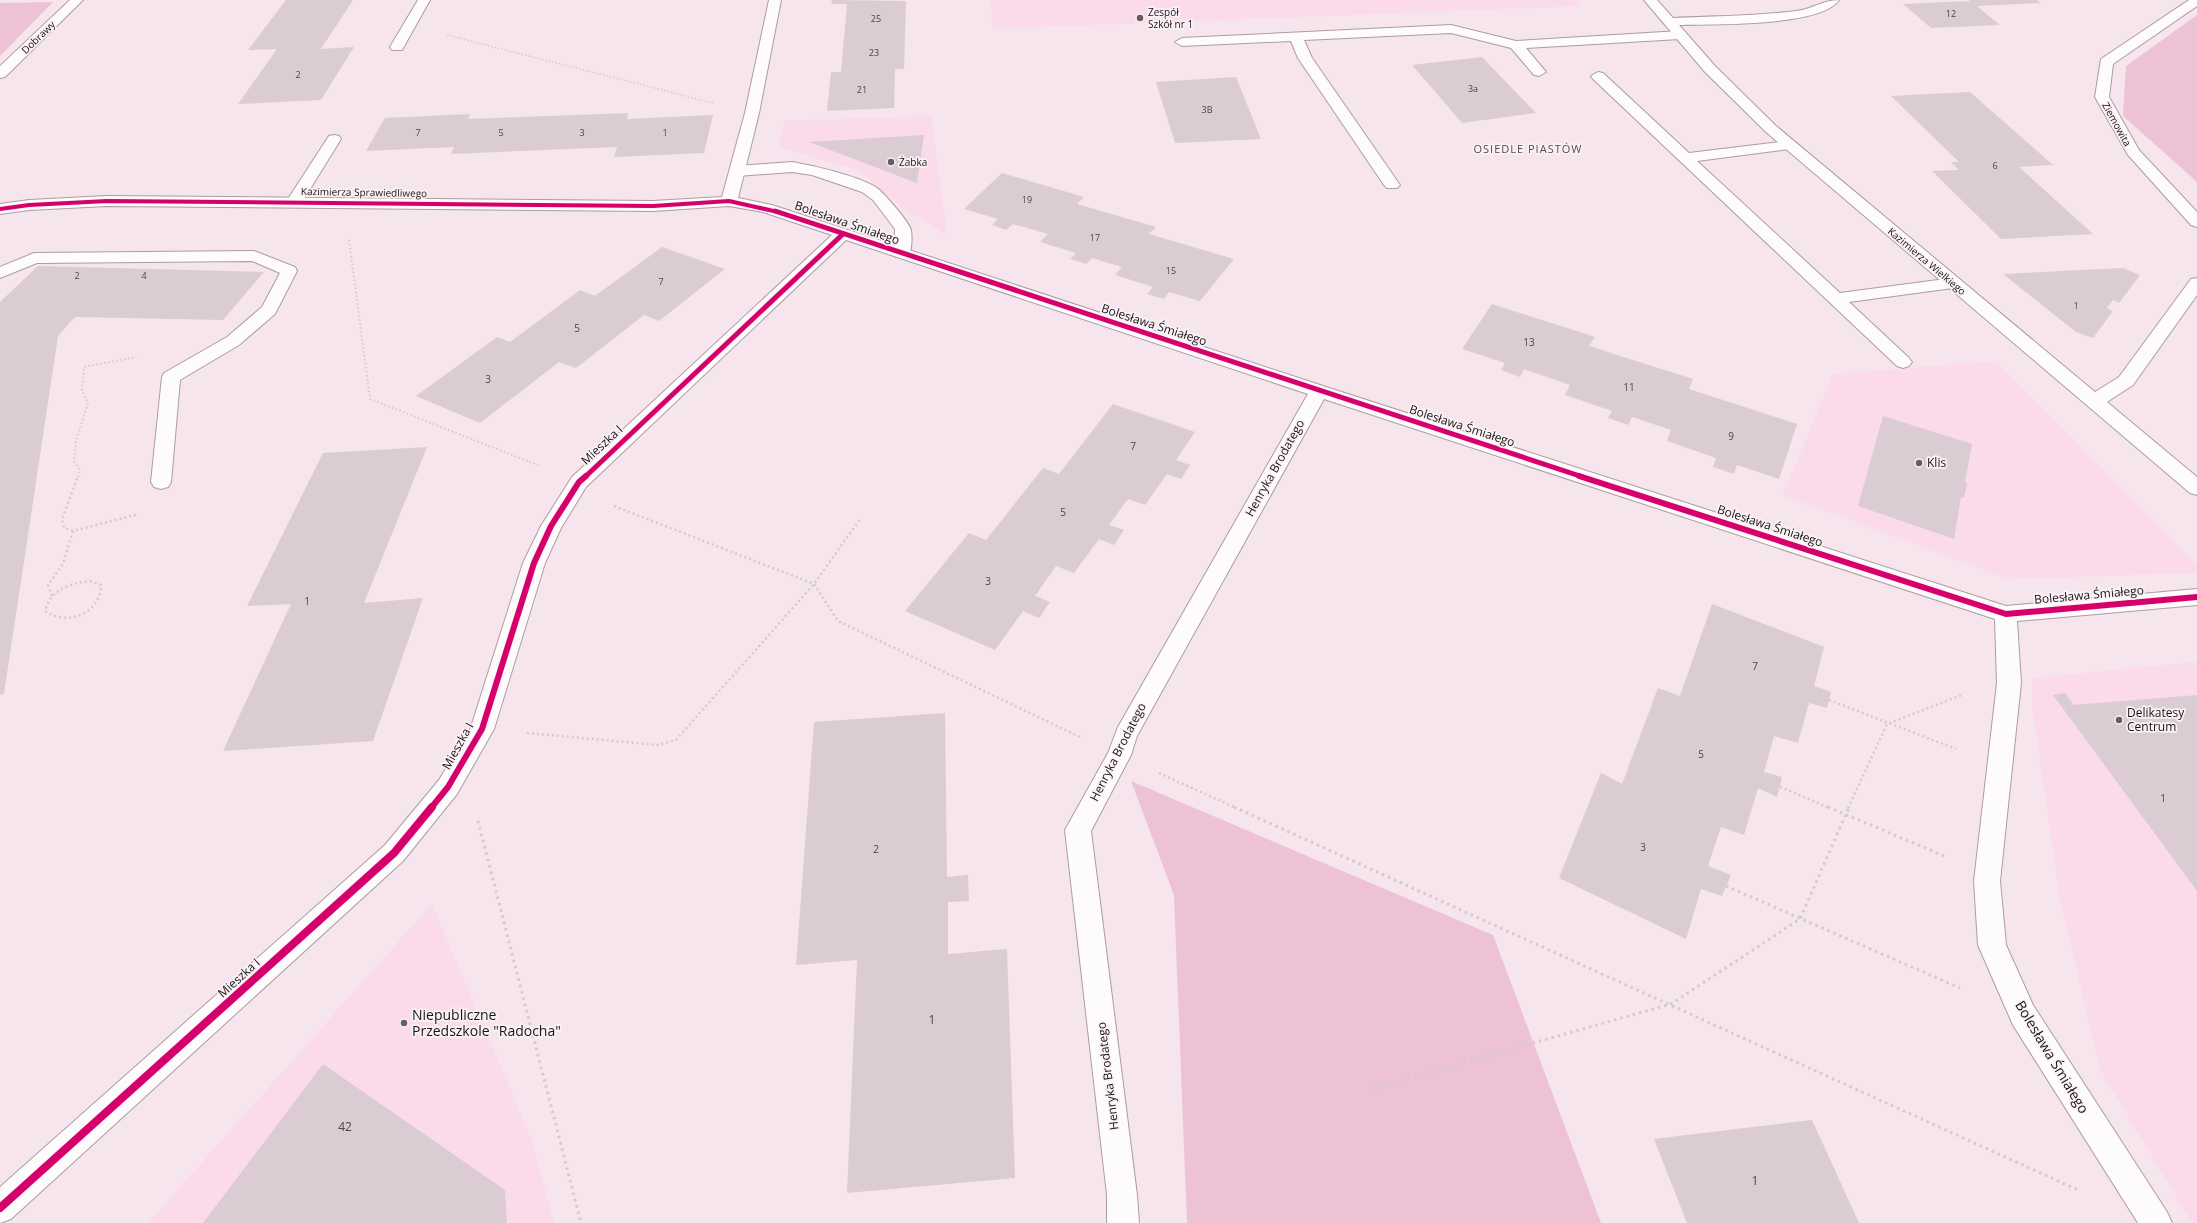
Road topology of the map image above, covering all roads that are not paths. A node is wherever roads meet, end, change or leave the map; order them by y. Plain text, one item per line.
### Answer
1 (76, 0) edge
2 (424, 0) edge
3 (775, 0) edge
4 (1650, 0) edge
5 (1833, 0) edge
6 (2197, 0) edge
7 (1674, 28) junction
8 (1296, 37) junction
9 (1182, 42) dead end
10 (1516, 45) junction
11 (397, 47) dead end
12 (1539, 72) dead end
13 (0, 74) edge
14 (1598, 76) dead end
15 (334, 139) dead end
16 (1789, 145) junction
17 (1685, 158) junction
18 (737, 171) junction
19 (1392, 185) dead end
20 (729, 201) junction
21 (294, 202) junction
22 (0, 209) edge
23 (2197, 222) edge
24 (843, 234) junction
25 (902, 253) junction
26 (0, 273) edge
27 (1953, 283) junction
28 (2197, 283) edge
29 (1835, 299) junction
30 (1903, 362) dead end
31 (1319, 392) junction
32 (2094, 401) junction
33 (161, 482) road end
34 (2197, 488) edge
35 (2197, 597) edge
36 (2006, 614) junction
37 (0, 1208) edge
38 (1123, 1223) edge
39 (2156, 1223) edge

1 - 13 street, Dobrawy
2 - 11 street
3 - 18 street
4 - 7 street, Kazimierza Wielkiego
5 - 7 street
6 - 23 street, Ziemowita
7 - 10 street
7 - 16 street, Kazimierza Wielkiego
8 - 9 street
8 - 10 street
8 - 19 street
10 - 12 street
14 - 17 street
15 - 21 street
16 - 17 street
16 - 27 street, Kazimierza Wielkiego
17 - 29 street
18 - 20 street
18 - 25 street
20 - 21 street, Kazimierza Sprawiedliwego
20 - 24 street, Bolesława Śmiałego
21 - 22 street, Kazimierza Sprawiedliwego
24 - 25 street, Bolesława Śmiałego
24 - 37 street, Mieszka I
25 - 31 street, Bolesława Śmiałego
26 - 33 street
27 - 29 street
27 - 32 street, Kazimierza Wielkiego
28 - 32 street
29 - 30 street
31 - 36 street, Bolesława Śmiałego
31 - 38 street, Henryka Brodatego
32 - 34 street, Kazimierza Wielkiego
35 - 36 street, Bolesława Śmiałego
36 - 39 street, Bolesława Śmiałego

